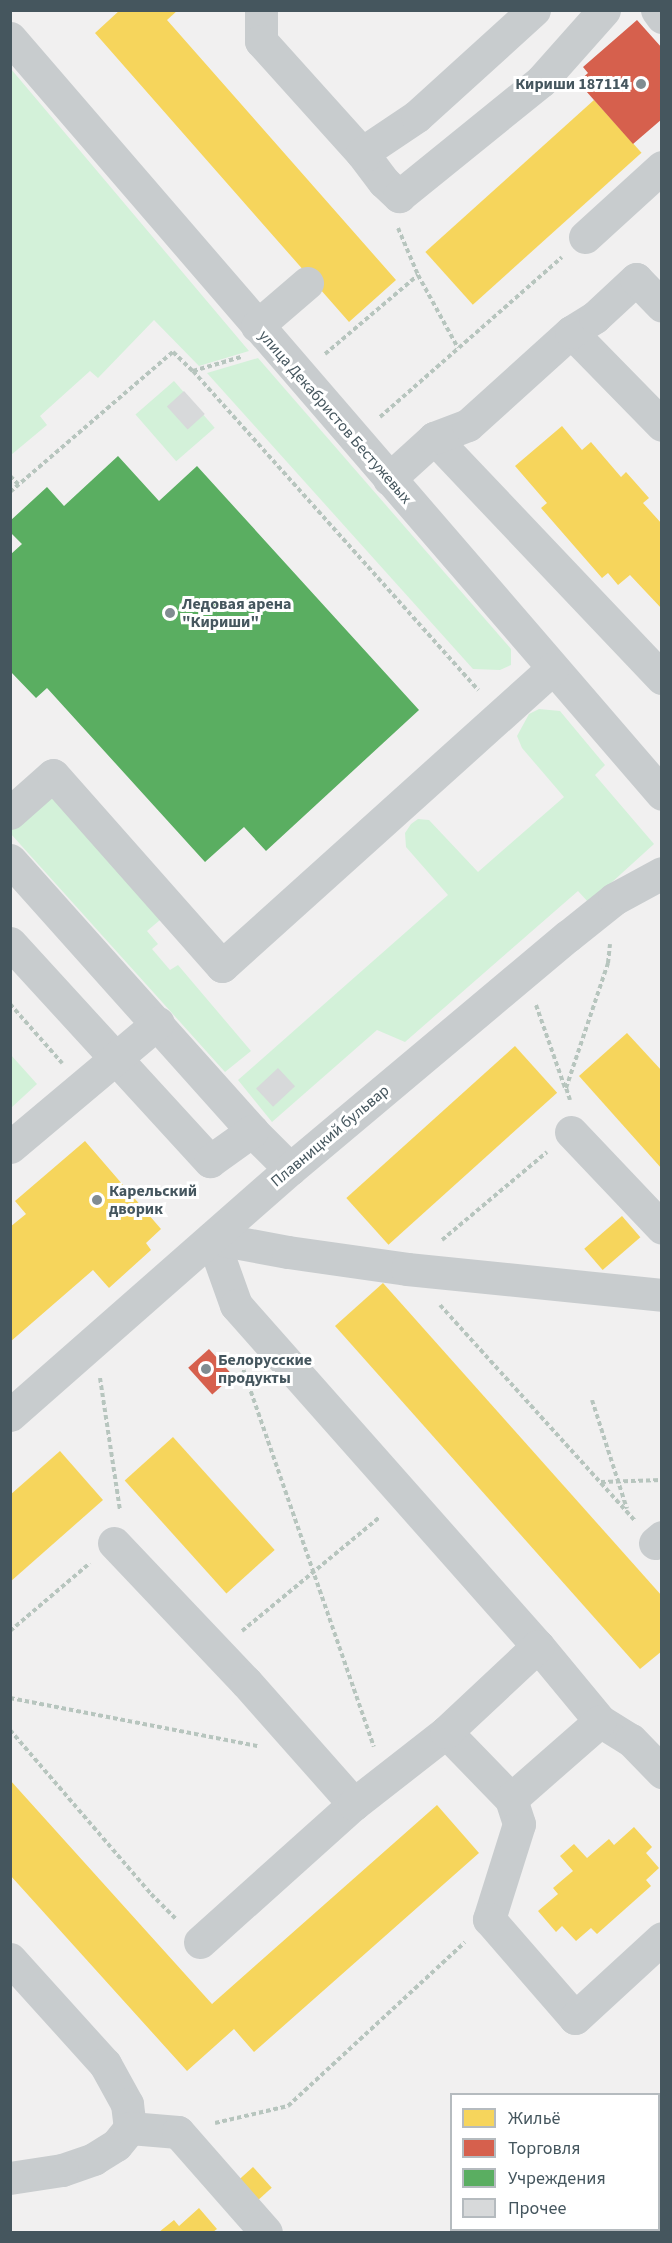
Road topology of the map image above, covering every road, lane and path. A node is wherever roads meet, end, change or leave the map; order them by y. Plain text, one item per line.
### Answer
1 (261, 10) edge
2 (534, 10) edge
3 (604, 10) edge
4 (657, 10) edge
5 (662, 17) edge
6 (10, 38) edge
7 (362, 153) junction
8 (662, 168) edge
9 (399, 196) junction
10 (585, 237) joint
11 (418, 275) junction
12 (307, 283) dead end
13 (662, 306) edge
14 (571, 332) junction
15 (266, 336) junction
16 (458, 348) junction
17 (324, 354) dead end
18 (193, 372) junction
19 (380, 417) dead end
20 (662, 425) edge
21 (434, 438) junction
22 (10, 476) edge
23 (389, 479) junction
24 (19, 485) junction
25 (10, 492) edge
26 (552, 669) junction
27 (662, 678) edge
28 (501, 716) junction
29 (662, 794) edge
30 (10, 813) edge
31 (10, 860) edge
32 (662, 873) edge
33 (615, 899) junction
34 (10, 943) edge
35 (525, 973) junction
36 (10, 1004) edge
37 (158, 1023) junction
38 (116, 1057) junction
39 (82, 1086) junction
40 (566, 1088) junction
41 (252, 1131) junction
42 (572, 1132) junction
43 (10, 1147) edge
44 (290, 1169) junction
45 (662, 1228) edge
46 (212, 1238) junction
47 (407, 1269) junction
48 (662, 1295) edge
49 (94, 1342) junction
50 (241, 1360) dead end
51 (592, 1400) dead end
52 (10, 1416) edge
53 (662, 1480) edge
54 (600, 1482) junction
55 (618, 1482) junction
56 (406, 1497) junction
57 (628, 1513) junction
58 (658, 1540) edge
59 (114, 1543) junction
60 (312, 1571) junction
61 (10, 1631) edge
62 (538, 1646) junction
63 (217, 1653) junction
64 (10, 1698) edge
65 (600, 1721) junction
66 (10, 1730) edge
67 (446, 1732) junction
68 (311, 1757) junction
69 (662, 1772) edge
70 (389, 1776) junction
71 (512, 1799) junction
72 (354, 1804) junction
73 (489, 1919) junction
74 (662, 1938) edge
75 (200, 1942) joint
76 (10, 1959) edge
77 (130, 2128) junction
78 (178, 2132) junction
79 (10, 2178) edge
80 (266, 2232) edge

1 - 7 street
2 - 7 street
3 - 9 street
4 - 5 street
6 - 15 street, улица Декабристов Бестужевых
7 - 9 street
8 - 10 street
9 - 11 path
10 - 16 path
11 - 16 path
11 - 17 path
12 - 15 street
13 - 14 street
14 - 20 street
14 - 21 street
15 - 18 path
15 - 23 street, улица Декабристов Бестужевых
16 - 19 path
18 - 24 path
18 - 28 path
21 - 23 street
21 - 27 street
22 - 24 path
23 - 26 street, улица Декабристов Бестужевых
24 - 25 path
26 - 28 street
26 - 29 street, улица Декабристов Бестужевых
28 - 30 street
31 - 37 street
32 - 33 street, Плавницкий бульвар
33 - 35 street, Плавницкий бульвар
33 - 40 path
34 - 38 street
35 - 40 path
35 - 44 street, Плавницкий бульвар
36 - 39 path
37 - 38 street
37 - 41 street
38 - 39 street
38 - 41 street
39 - 43 street
40 - 42 path
41 - 44 street
42 - 45 street
42 - 47 path
44 - 46 street, Плавницкий бульвар
46 - 47 street
46 - 49 street, Плавницкий бульвар
46 - 56 street
47 - 48 street
47 - 54 path
49 - 52 street, Плавницкий бульвар
49 - 59 path
50 - 60 path
51 - 55 path
53 - 55 path
54 - 55 path
54 - 57 path
55 - 57 path
56 - 60 path
56 - 62 street
57 - 58 path
59 - 61 path
59 - 63 street
60 - 63 path
60 - 70 path
62 - 65 street
62 - 67 street
63 - 68 street
64 - 68 path
65 - 69 street
65 - 71 street
66 - 75 path
67 - 70 street
67 - 71 street
68 - 72 street
70 - 72 street
71 - 73 street
72 - 75 street
73 - 74 street
73 - 78 path
76 - 77 street
77 - 78 street
77 - 79 street
78 - 80 street

